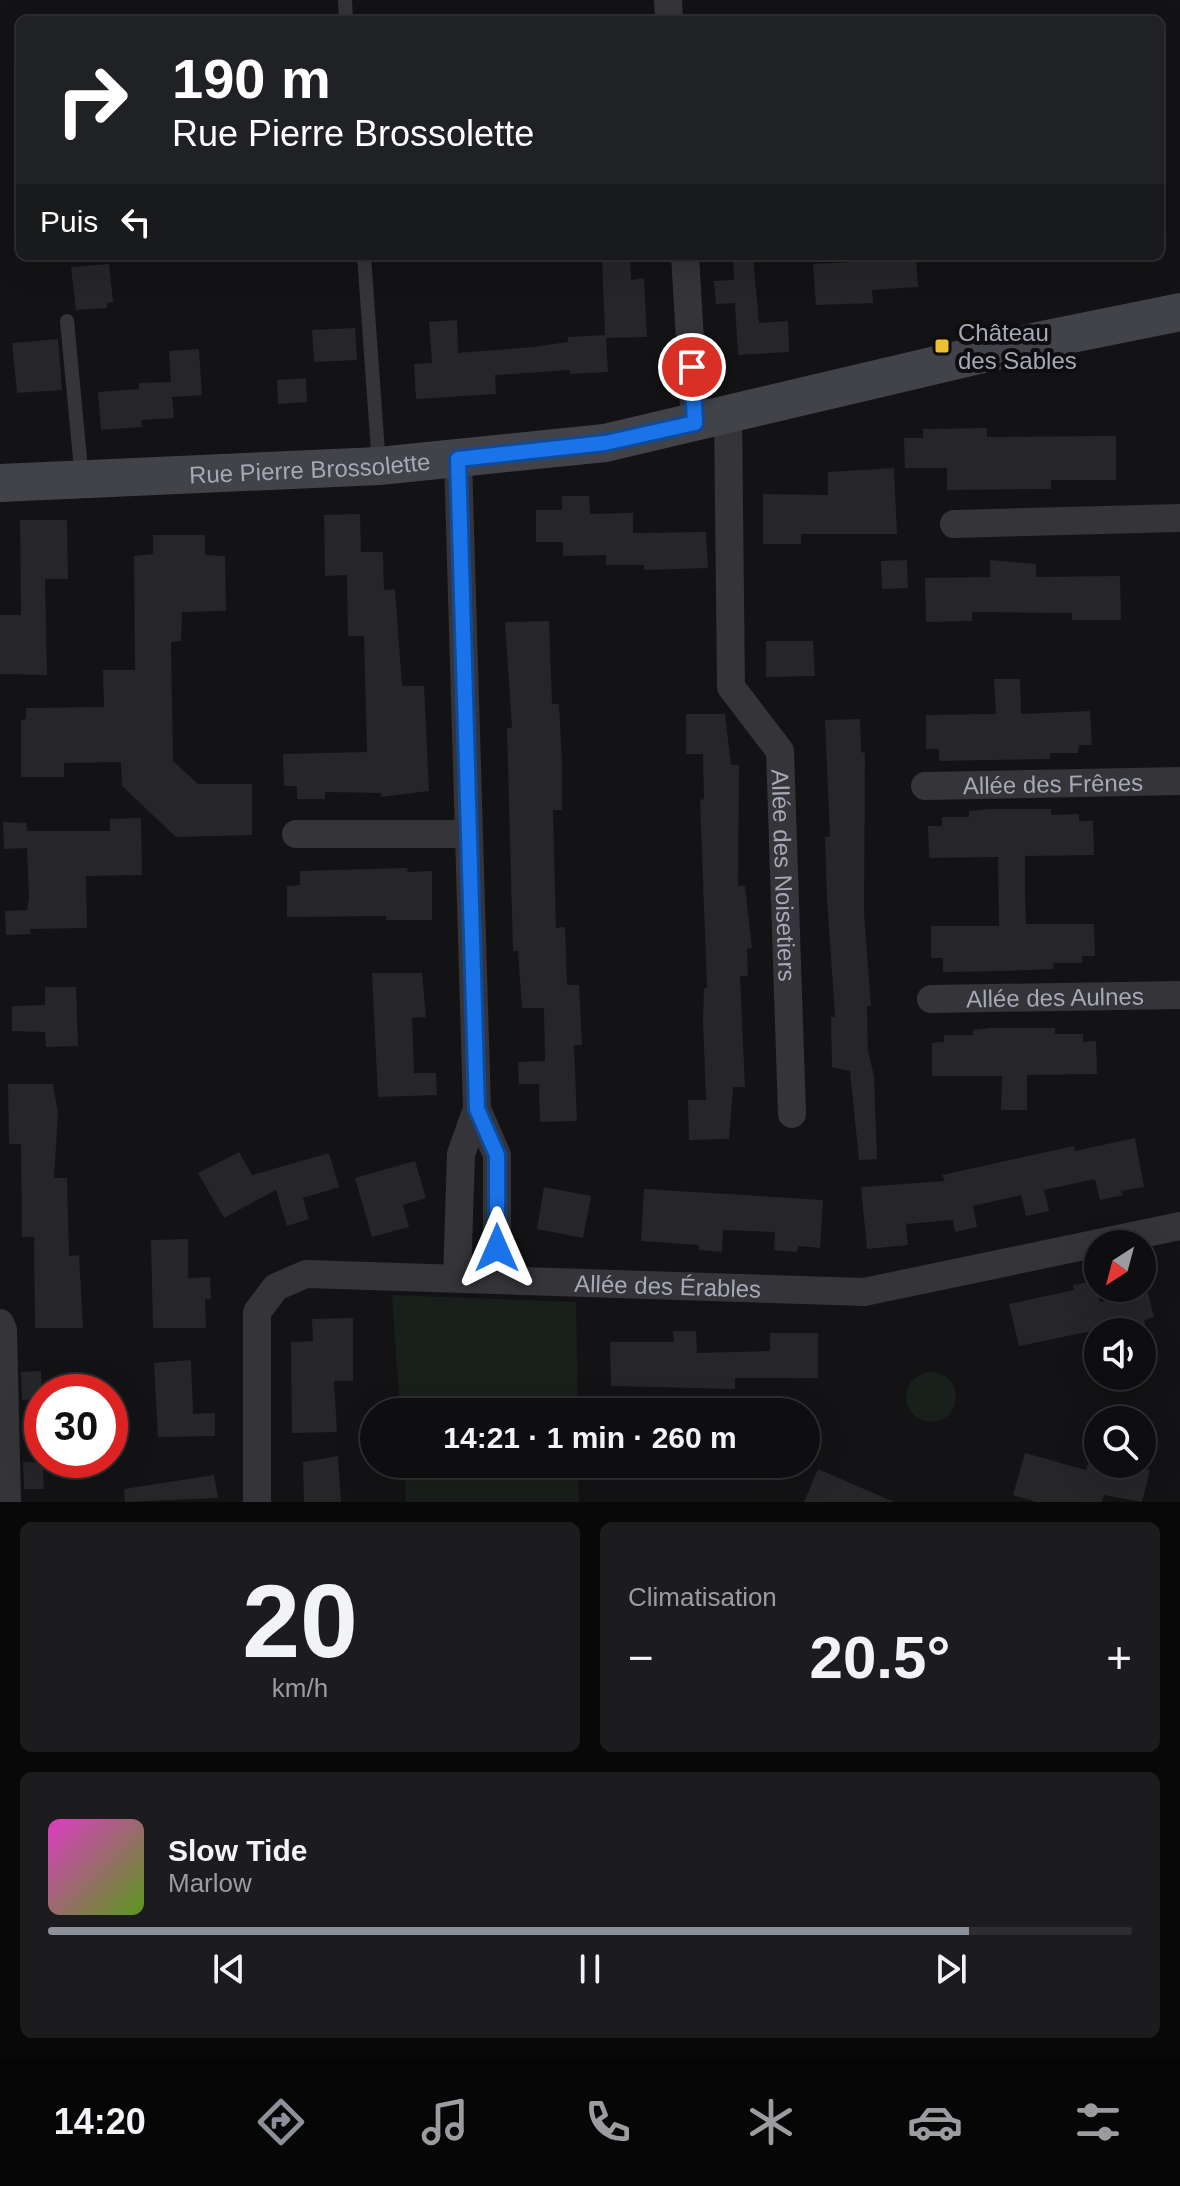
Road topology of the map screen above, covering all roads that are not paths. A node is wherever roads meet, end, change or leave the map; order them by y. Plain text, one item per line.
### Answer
1 (364, 260) edge
2 (686, 260) edge
3 (1180, 312) edge
4 (67, 321) dead end
5 (712, 419) junction
6 (458, 459) junction
7 (379, 466) junction
8 (82, 480) junction
9 (0, 483) edge
10 (1180, 518) edge
11 (954, 524) dead end
12 (1180, 781) edge
13 (925, 786) dead end
14 (296, 834) dead end
15 (469, 834) junction
16 (1180, 995) edge
17 (931, 999) dead end
18 (477, 1109) junction
19 (792, 1114) dead end
20 (1180, 1226) edge
21 (457, 1278) junction
22 (497, 1279) junction
23 (0, 1323) edge
24 (7, 1502) edge
25 (257, 1502) edge

1 - 7 lane
2 - 5 street, Allée des Noisetiers
3 - 5 street, Rue Pierre Brossolette
4 - 8 lane
5 - 6 street, Rue Pierre Brossolette
5 - 19 street, Allée des Noisetiers
6 - 7 street, Rue Pierre Brossolette
6 - 15 street
7 - 8 street, Rue Pierre Brossolette
8 - 9 street, Rue Pierre Brossolette
10 - 11 street
12 - 13 street, Allée des Frênes
14 - 15 street
15 - 18 street
16 - 17 street, Allée des Aulnes
18 - 21 street
18 - 22 street
20 - 22 street, Allée des Érables
21 - 22 street, Allée des Érables
21 - 25 street, Allée des Érables
23 - 24 street

